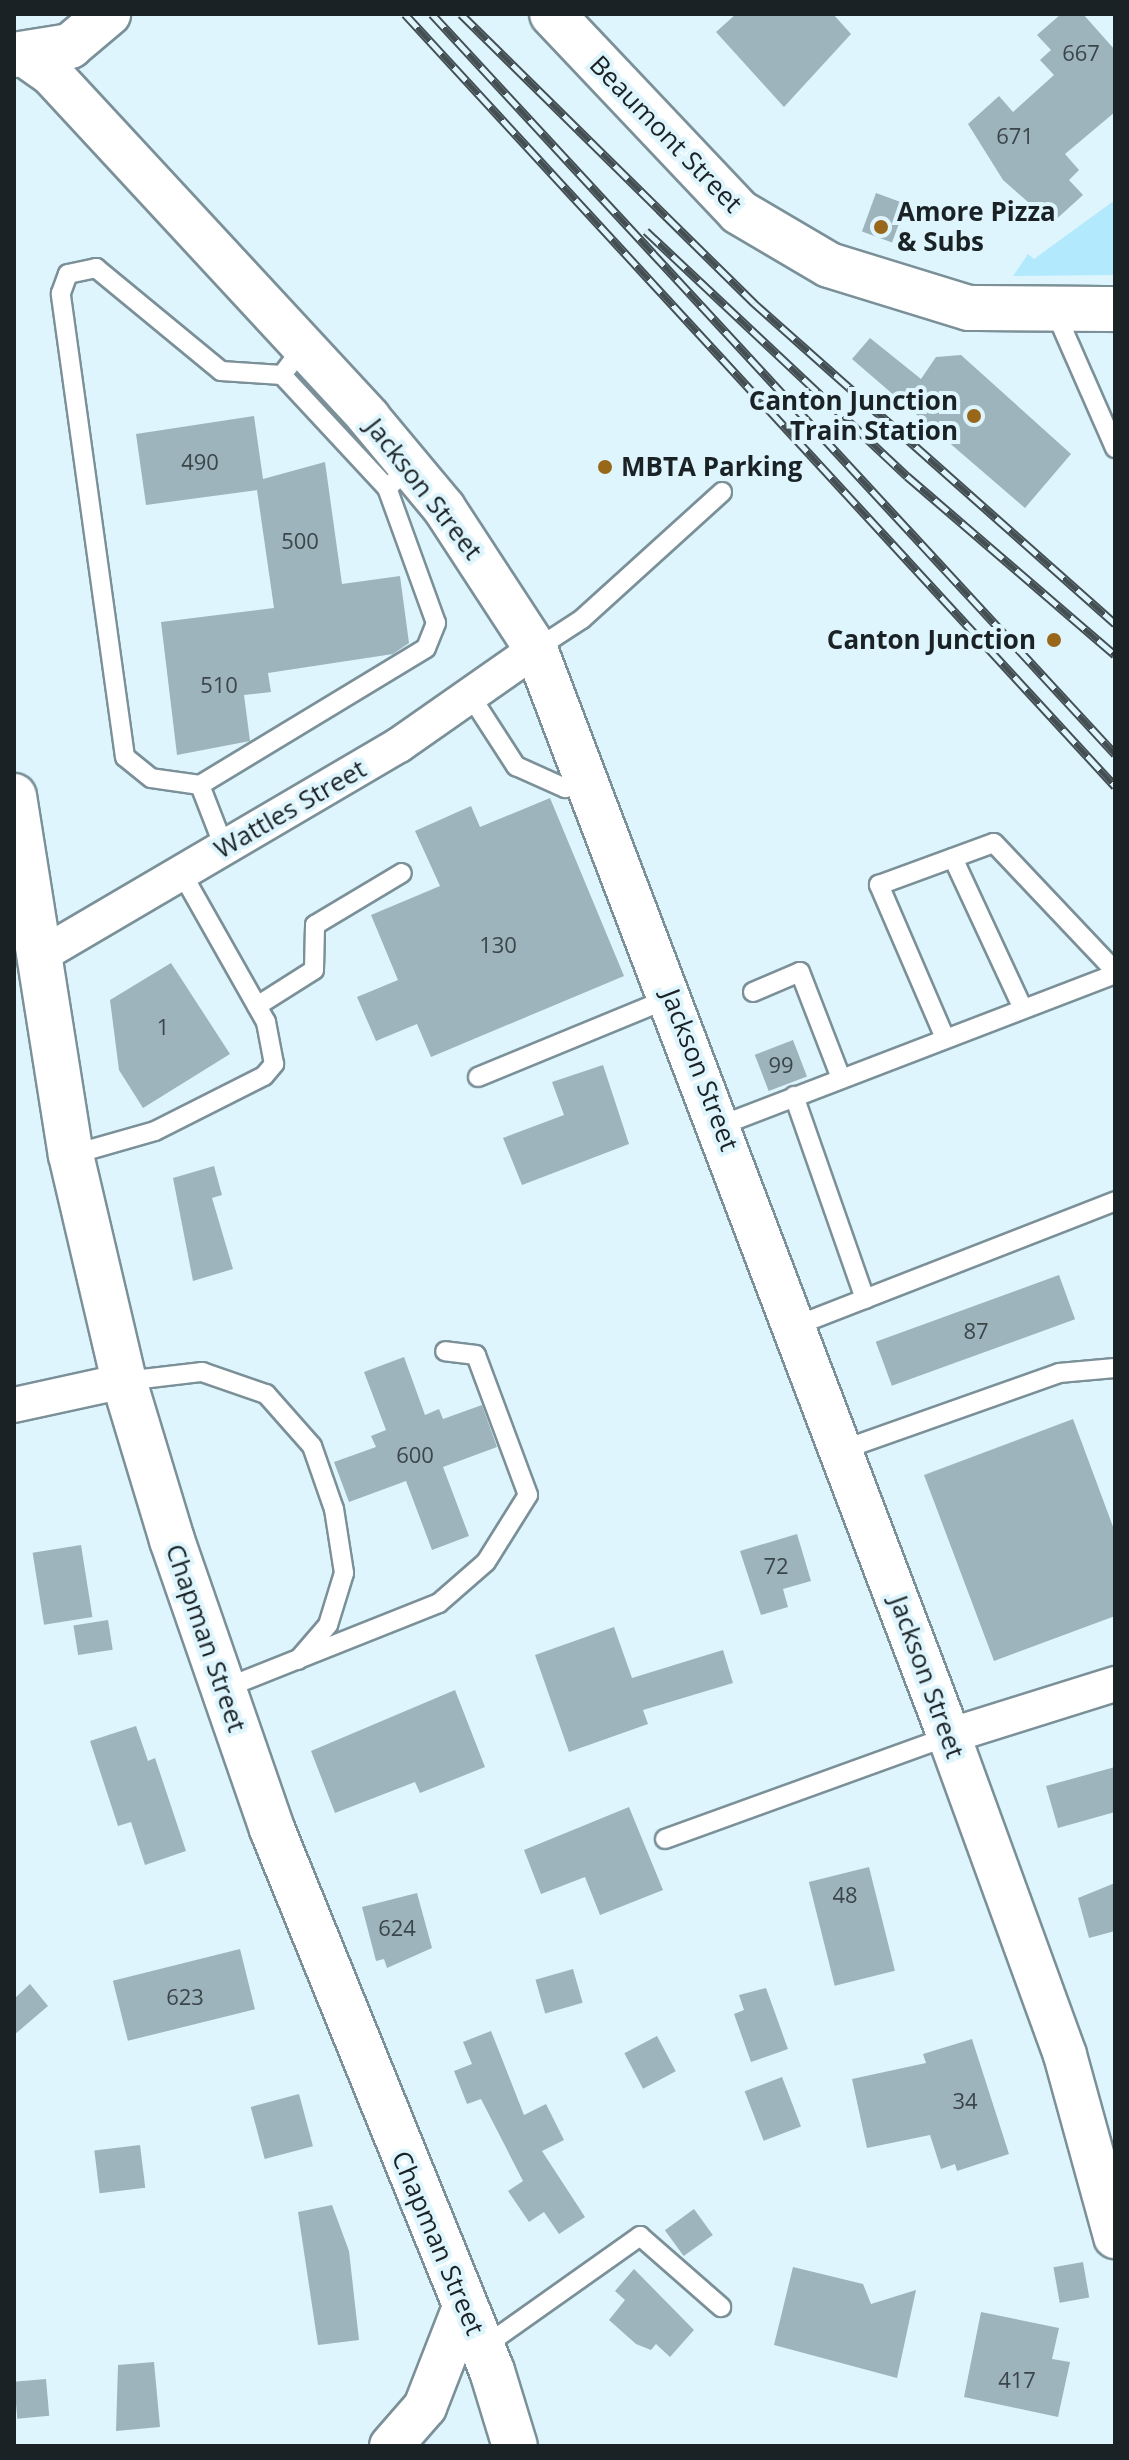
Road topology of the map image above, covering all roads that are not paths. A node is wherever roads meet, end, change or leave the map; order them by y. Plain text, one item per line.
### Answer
1 (108, 14) edge
2 (552, 14) edge
3 (19, 55) edge
4 (1054, 309) junction
5 (1115, 309) edge
6 (292, 362) junction
7 (1115, 448) edge
8 (399, 478) junction
9 (722, 492) dead end
10 (536, 649) junction
11 (470, 695) junction
12 (590, 782) junction
13 (200, 785) junction
14 (14, 796) edge
15 (224, 847) junction
16 (953, 858) junction
17 (181, 872) junction
18 (402, 873) dead end
19 (36, 958) junction
20 (1115, 972) edge
21 (753, 992) dead end
22 (673, 997) junction
23 (257, 1006) junction
24 (1023, 1009) junction
25 (945, 1038) junction
26 (478, 1077) dead end
27 (841, 1078) junction
28 (794, 1096) junction
29 (722, 1125) junction
30 (71, 1155) junction
31 (1115, 1201) edge
32 (865, 1299) junction
33 (795, 1326) junction
34 (445, 1351) dead end
35 (1115, 1368) edge
36 (124, 1381) junction
37 (14, 1405) edge
38 (842, 1450) junction
39 (296, 1662) junction
40 (1115, 1684) edge
41 (223, 1689) junction
42 (949, 1736) junction
43 (665, 1839) dead end
44 (1115, 2237) edge
45 (464, 2307) junction
46 (721, 2307) dead end
47 (482, 2348) junction
48 (391, 2446) edge
49 (515, 2446) edge

1 - 3 main road
2 - 4 main road, Beaumont Street
3 - 6 street, Jackson Street
4 - 5 main road, Beaumont Street
4 - 7 lane
6 - 8 street, Jackson Street
6 - 13 lane
8 - 10 street, Jackson Street
8 - 13 lane
9 - 10 lane
10 - 11 street, Wattles Street
10 - 12 street, Jackson Street
11 - 12 lane
11 - 15 street, Wattles Street
12 - 22 street, Jackson Street
13 - 15 lane
14 - 19 main road, Chapman Street
15 - 17 street, Wattles Street
16 - 20 lane
16 - 24 lane
16 - 25 lane
17 - 19 street, Wattles Street
17 - 23 lane
18 - 23 lane
19 - 30 main road, Chapman Street
20 - 24 lane
21 - 27 lane
22 - 26 lane
22 - 29 street, Jackson Street
23 - 30 lane
24 - 25 lane
25 - 27 lane
27 - 28 lane
28 - 29 lane
28 - 32 lane
29 - 33 street, Jackson Street
30 - 36 main road, Chapman Street
31 - 32 lane
32 - 33 lane
33 - 38 street, Jackson Street
34 - 39 lane
35 - 38 lane
36 - 37 street
36 - 39 lane
36 - 41 main road, Chapman Street
38 - 42 street, Jackson Street
39 - 41 lane
40 - 42 street
41 - 45 main road, Chapman Street
42 - 43 lane
42 - 44 street, Jackson Street
45 - 47 main road, Chapman Street
45 - 48 street
46 - 47 lane
47 - 49 main road, Chapman Street

